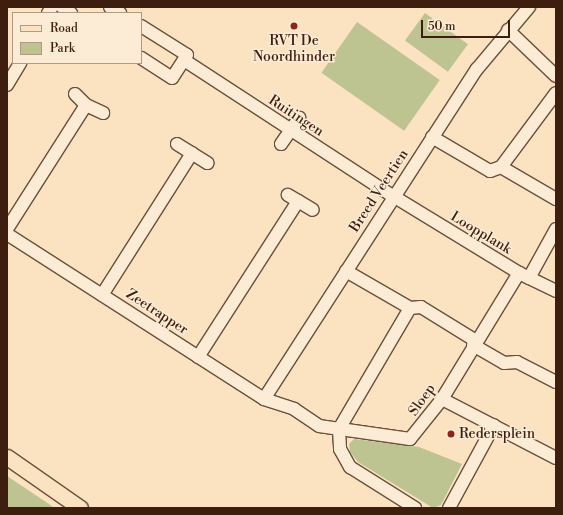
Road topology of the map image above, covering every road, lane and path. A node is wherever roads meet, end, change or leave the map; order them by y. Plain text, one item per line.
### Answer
1 (529, 7) edge
2 (142, 27) edge
3 (508, 30) junction
4 (142, 59) edge
5 (184, 60) junction
6 (19, 64) edge
7 (556, 76) edge
8 (7, 85) edge
9 (556, 93) edge
10 (75, 94) dead end
11 (86, 105) junction
12 (103, 112) dead end
13 (299, 118) dead end
14 (286, 127) junction
15 (432, 137) junction
16 (177, 144) dead end
17 (281, 144) dead end
18 (192, 153) junction
19 (208, 163) dead end
20 (500, 167) junction
21 (393, 196) junction
22 (556, 199) edge
23 (313, 210) dead end
24 (7, 229) edge
25 (556, 229) edge
26 (7, 234) edge
27 (346, 271) junction
28 (524, 276) junction
29 (556, 291) edge
30 (102, 295) junction
31 (410, 308) junction
32 (475, 343) junction
33 (198, 357) junction
34 (556, 382) edge
35 (264, 399) junction
36 (442, 399) junction
37 (294, 409) joint
38 (494, 425) junction
39 (339, 429) junction
40 (555, 455) edge
41 (7, 457) edge
42 (80, 508) edge
43 (415, 508) edge
44 (449, 508) edge

1 - 3 street, Breed Veertien
2 - 5 street
3 - 7 street
3 - 15 street, Breed Veertien
4 - 5 street
5 - 14 street, Ruitingen
6 - 8 street
9 - 20 street
10 - 11 street
11 - 12 street
11 - 24 street
13 - 14 street
14 - 17 street
14 - 21 street, Ruitingen
15 - 20 street
15 - 21 street, Breed Veertien
16 - 18 street
18 - 19 street
18 - 30 street
20 - 22 street
21 - 27 street, Breed Veertien
21 - 28 street, Loopplank
23 - 33 street
25 - 28 street, Sloep
26 - 30 street, Zeetrapper
27 - 31 street
27 - 35 street, Breed Veertien
28 - 29 street, Loopplank
28 - 32 street, Sloep
30 - 33 street, Zeetrapper
31 - 32 street
31 - 39 street
32 - 34 street
32 - 36 street, Sloep
33 - 35 street, Zeetrapper
35 - 37 street, Zeetrapper
36 - 38 street
36 - 39 street, Sloep
37 - 39 street, Sloep
38 - 40 street
38 - 44 street
39 - 43 street
41 - 42 main road

